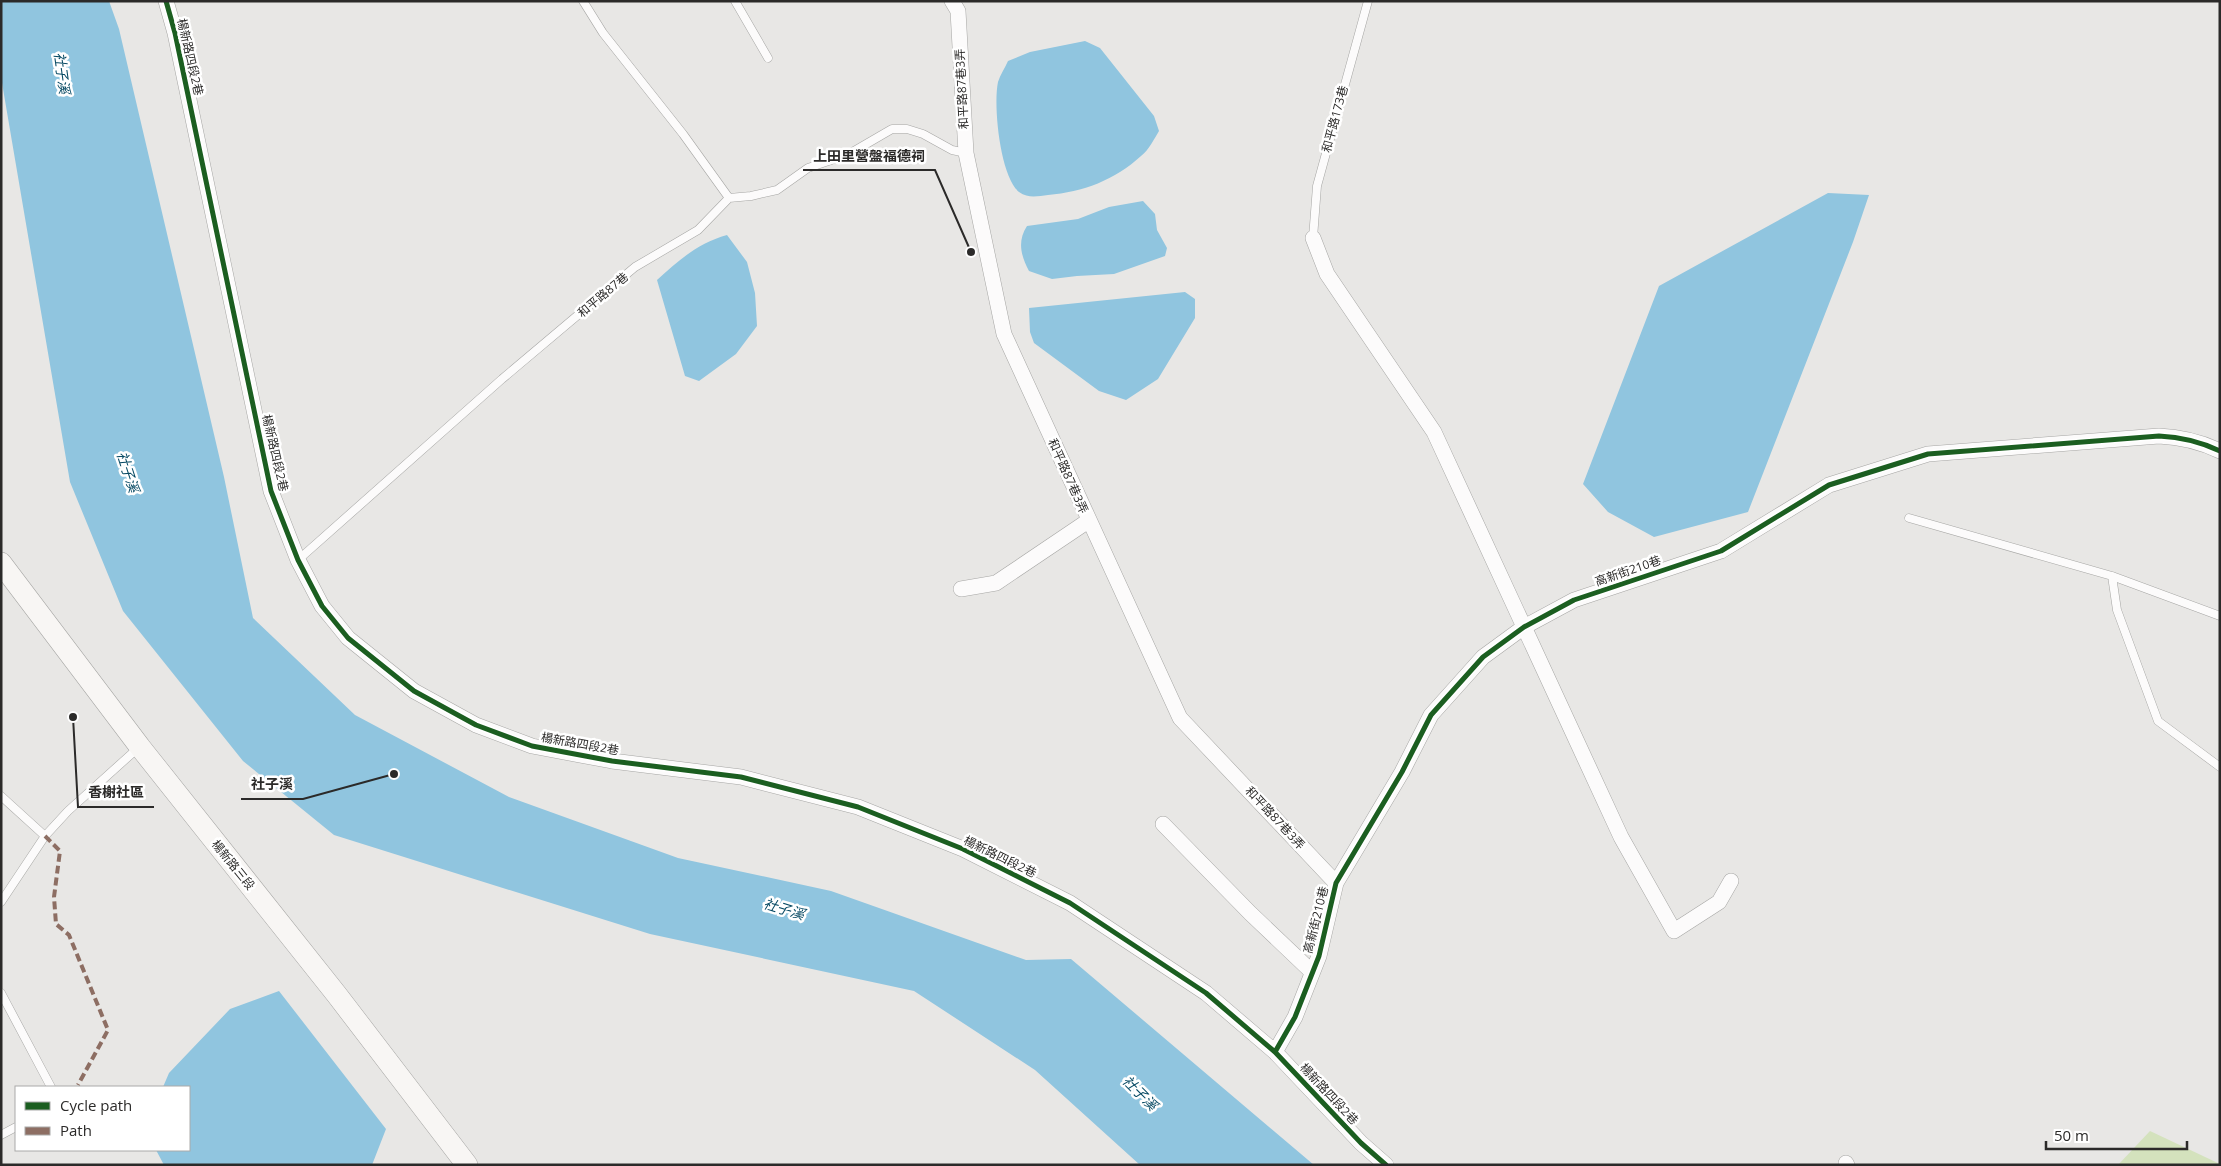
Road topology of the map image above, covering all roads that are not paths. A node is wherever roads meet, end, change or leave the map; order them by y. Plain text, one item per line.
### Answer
1 (166, 1) edge
2 (583, 1) edge
3 (735, 1) edge
4 (952, 1) edge
5 (1368, 1) edge
6 (768, 58) dead end
7 (966, 153) junction
8 (729, 198) junction
9 (1313, 238) joint
10 (2220, 451) edge
11 (1909, 518) dead end
12 (1088, 520) junction
13 (298, 560) junction
14 (1, 564) edge
15 (2112, 576) junction
16 (961, 589) dead end
17 (2220, 616) edge
18 (1524, 626) junction
19 (140, 746) junction
20 (2220, 767) edge
21 (1, 796) edge
22 (1163, 824) dead end
23 (45, 836) junction
24 (1731, 881) dead end
25 (1336, 883) junction
26 (1, 902) edge
27 (1312, 972) junction
28 (1, 993) edge
29 (10, 1009) junction
30 (1, 1014) edge
31 (1275, 1052) junction
32 (50, 1086) edge
33 (15, 1128) edge
34 (1, 1135) edge
35 (467, 1165) edge
36 (1386, 1165) edge

1 - 13 street, 楊新路四段2巷
2 - 8 lane
3 - 6 lane
4 - 7 street, 和平路87巷3弄
5 - 9 lane, 和平路173巷
7 - 8 lane
7 - 12 street, 和平路87巷3弄
8 - 13 lane, 和平路87巷
9 - 18 street
10 - 18 street, 高新街210巷
11 - 15 lane
12 - 16 street
12 - 25 street, 和平路87巷3弄
13 - 31 street, 楊新路四段2巷
14 - 19 main road, 楊新路三段
15 - 17 lane
15 - 20 lane
18 - 24 street
18 - 25 street, 高新街210巷
19 - 23 lane
19 - 35 main road, 楊新路三段
21 - 23 lane
22 - 27 street
23 - 26 lane
25 - 27 street, 高新街210巷
27 - 31 street, 高新街210巷
28 - 29 lane
29 - 30 lane
29 - 32 lane
31 - 36 street, 楊新路四段2巷
33 - 34 lane

